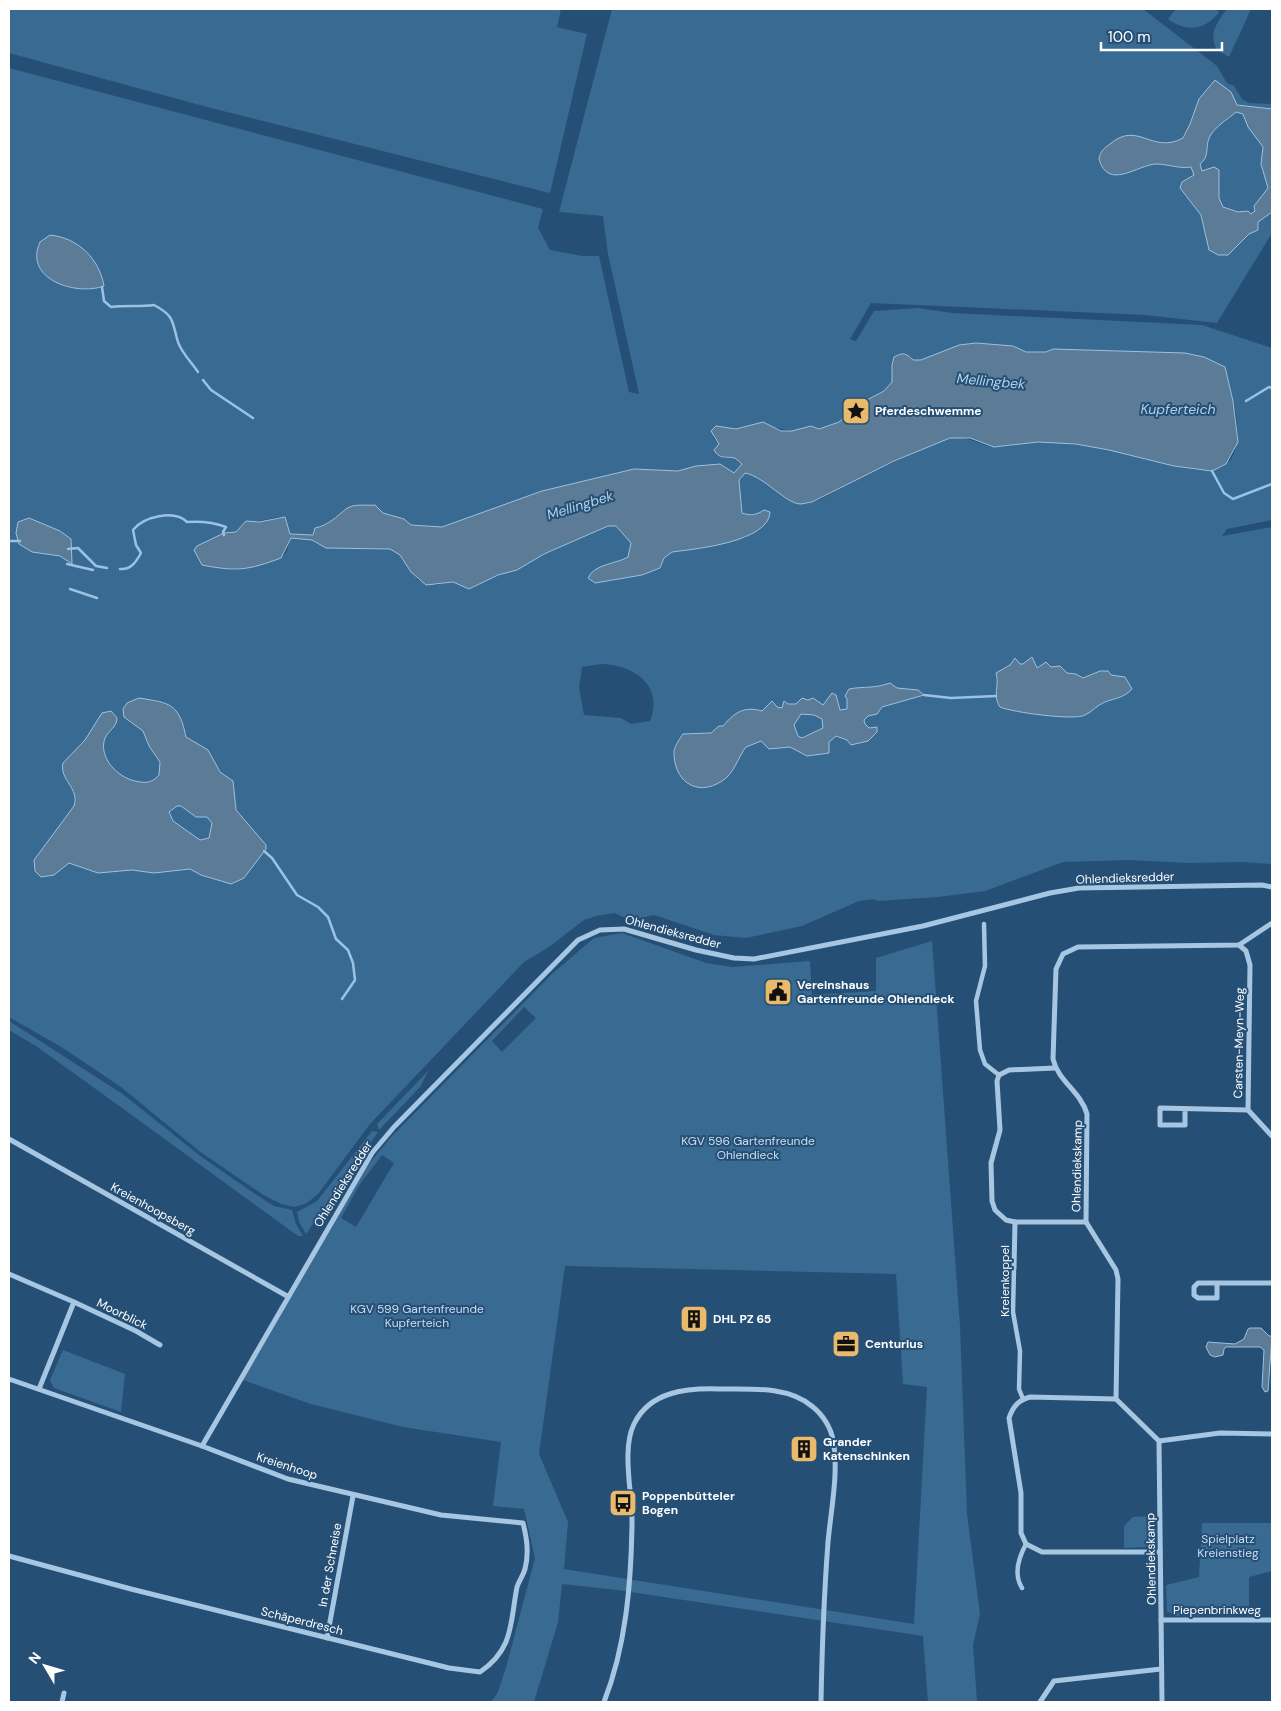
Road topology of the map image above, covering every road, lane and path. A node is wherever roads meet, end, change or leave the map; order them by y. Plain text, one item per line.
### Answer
1 (1272, 887) edge
2 (1272, 923) edge
3 (984, 924) dead end
4 (1239, 945) junction
5 (1055, 1068) junction
6 (999, 1075) junction
7 (1185, 1109) junction
8 (1248, 1110) junction
9 (1272, 1136) edge
10 (9, 1139) edge
11 (1015, 1222) junction
12 (1086, 1222) junction
13 (1014, 1268) joint
14 (9, 1274) edge
15 (1217, 1283) junction
16 (1272, 1283) edge
17 (287, 1296) junction
18 (74, 1302) junction
19 (160, 1346) dead end
20 (9, 1379) edge
21 (39, 1389) junction
22 (1116, 1398) junction
23 (1023, 1399) junction
24 (1272, 1434) edge
25 (1159, 1441) junction
26 (202, 1446) junction
27 (353, 1496) junction
28 (1026, 1544) junction
29 (1160, 1552) junction
30 (9, 1556) edge
31 (525, 1571) joint
32 (1022, 1588) dead end
33 (1162, 1620) junction
34 (1272, 1620) edge
35 (327, 1638) junction
36 (1161, 1669) junction
37 (64, 1693) dead end
38 (62, 1702) edge
39 (604, 1702) edge
40 (821, 1702) edge
41 (1040, 1702) edge
42 (1162, 1702) edge

1 - 17 street, Ohlendieksredder
2 - 4 street
3 - 6 street
4 - 5 street
4 - 8 street, Carsten-Meyn-Weg
5 - 6 street
5 - 12 street, Ohlendiekskamp
6 - 11 street
7 - 7 street
7 - 8 street
8 - 9 street, Carsten-Meyn-Weg
10 - 17 street, Kreienhoopsberg
11 - 12 street
11 - 13 street, Kreienkoppel
12 - 22 street, Ohlendiekskamp
13 - 23 street, Kreienkoppel
14 - 18 street, Moorblick
15 - 15 street
15 - 16 street
17 - 26 street, Ohlendieksredder
18 - 19 street, Moorblick
18 - 21 street
20 - 21 street, Kreienhoop
21 - 26 street, Kreienhoop
22 - 23 street
22 - 25 street
23 - 28 street
24 - 25 street
25 - 29 street, Ohlendiekskamp
26 - 27 street, Kreienhoop
27 - 31 street, Kreienhoop
27 - 35 street, In der Schneise
28 - 29 street
28 - 32 street
29 - 33 street, Ohlendiekskamp
30 - 35 street, Schäperdresch
31 - 35 street, Schäperdresch
33 - 34 street, Piepenbrinkweg
33 - 36 street, Ohlendiekskamp
36 - 41 street
36 - 42 street, Ohlendiekskamp
37 - 38 street
39 - 40 street

